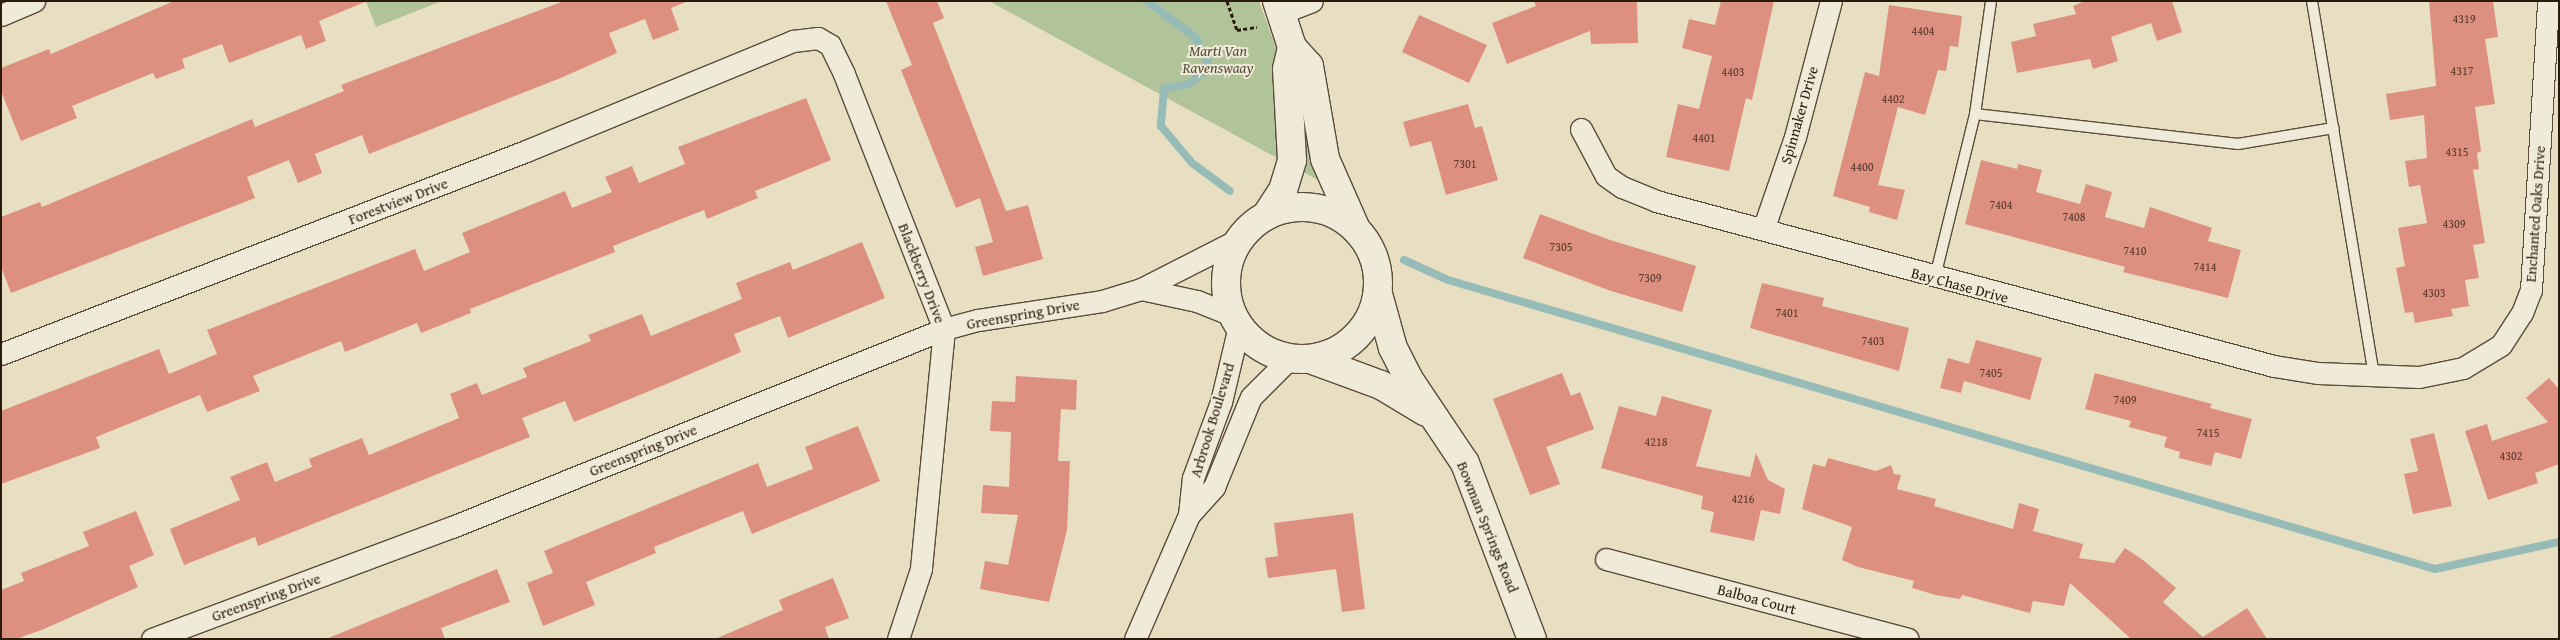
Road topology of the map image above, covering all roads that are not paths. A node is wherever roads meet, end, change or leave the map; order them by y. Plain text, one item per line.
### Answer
1 (34, 1) edge
2 (1312, 1) edge
3 (1831, 1) edge
4 (1991, 1) edge
5 (2312, 1) edge
6 (2548, 1) edge
7 (1273, 14) edge
8 (1, 15) edge
9 (793, 41) joint
10 (1292, 47) junction
11 (1976, 114) junction
12 (2334, 128) junction
13 (1581, 129) dead end
14 (1266, 216) junction
15 (1354, 227) junction
16 (1764, 227) junction
17 (1239, 239) junction
18 (1935, 278) junction
19 (1141, 289) junction
20 (1378, 294) junction
21 (1235, 321) junction
22 (944, 330) junction
23 (1, 354) edge
24 (1301, 360) junction
25 (2374, 376) junction
26 (1436, 419) junction
27 (1189, 515) junction
28 (1606, 558) dead end
29 (152, 639) edge
30 (898, 639) edge
31 (1135, 639) edge
32 (1532, 639) edge
33 (1908, 639) edge

1 - 8 street
2 - 7 street
3 - 16 street, Spinnaker Drive
4 - 11 lane
5 - 12 lane
6 - 25 street, Enchanted Oaks Drive
7 - 10 street
9 - 22 street, Blackberry Drive
9 - 23 street, Forestview Drive
10 - 14 street
10 - 15 street
11 - 12 lane
11 - 18 lane
12 - 25 lane
13 - 16 street, Bay Chase Drive
14 - 15 street
14 - 17 street
15 - 20 street
16 - 18 street, Bay Chase Drive
17 - 19 street, Greenspring Drive
17 - 21 street
18 - 25 street, Bay Chase Drive
19 - 21 street, Greenspring Drive
19 - 22 street, Greenspring Drive
20 - 24 street
20 - 26 street, Bowman Springs Road
21 - 24 street
21 - 27 street, Arbrook Boulevard
22 - 29 street, Greenspring Drive
22 - 30 street, Blackberry Drive
24 - 26 street, Bowman Springs Road
24 - 27 street, Arbrook Boulevard
26 - 32 street, Bowman Springs Road
27 - 31 street, Arbrook Boulevard
28 - 33 street, Balboa Court

